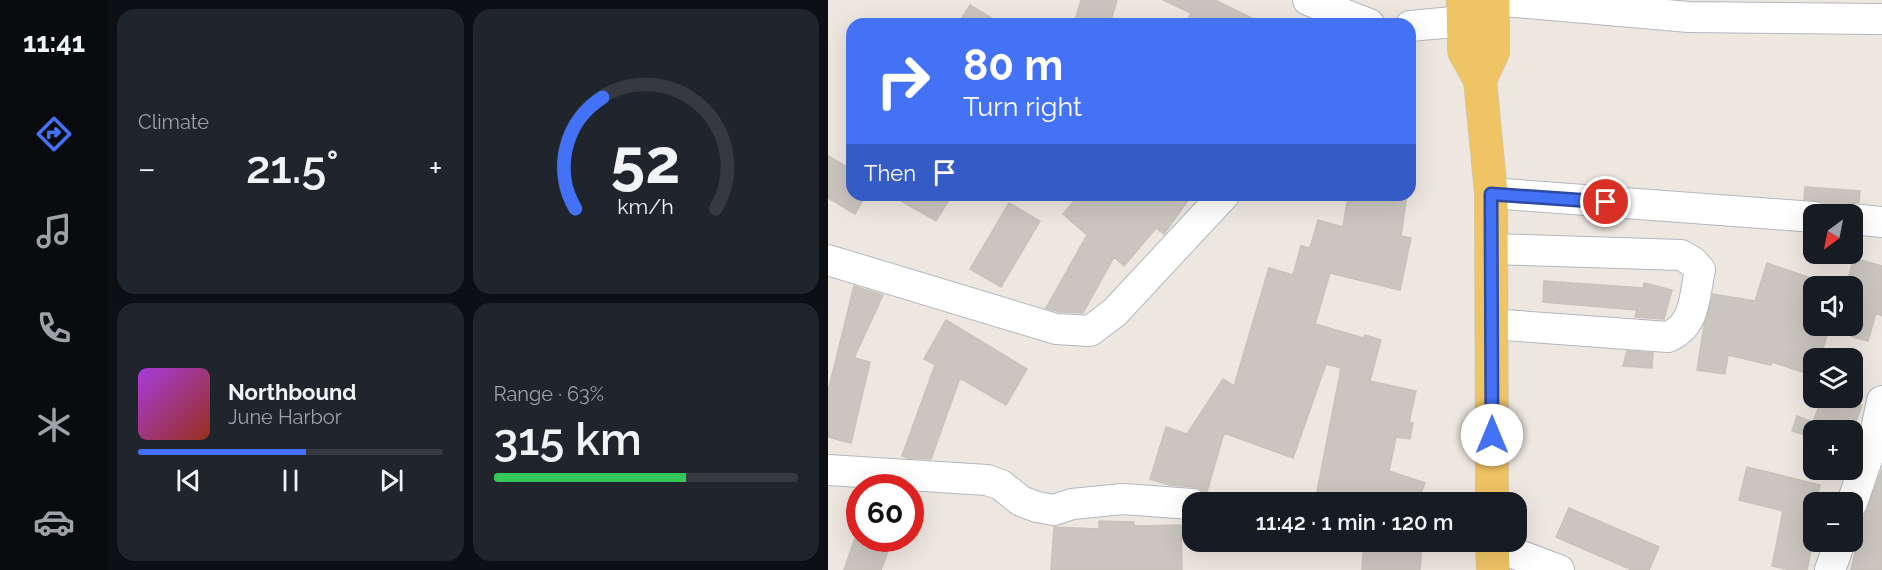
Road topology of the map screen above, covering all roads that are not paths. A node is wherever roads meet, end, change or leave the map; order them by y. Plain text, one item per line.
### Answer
1 (1308, 0) edge
2 (1493, 0) edge
3 (1463, 10) edge
4 (1354, 18) edge
5 (1882, 19) edge
6 (1416, 24) edge
7 (1480, 80) junction
8 (1491, 194) junction
9 (1218, 201) edge
10 (1803, 216) edge
11 (1863, 220) edge
12 (1882, 222) edge
13 (1491, 249) junction
14 (828, 260) edge
15 (1491, 324) junction
16 (1882, 401) edge
17 (1878, 440) edge
18 (828, 470) edge
19 (1492, 492) edge
20 (1857, 492) edge
21 (1182, 503) edge
22 (1492, 552) edge
23 (1836, 552) edge
24 (1559, 570) edge
25 (1830, 570) edge

1 - 4 street
2 - 5 street
2 - 7 main road
3 - 6 street
3 - 7 main road
7 - 8 main road
8 - 10 street
8 - 13 main road
9 - 14 street
11 - 12 street
13 - 15 main road
13 - 15 street
15 - 19 main road
16 - 17 street
17 - 20 street
18 - 21 street
22 - 24 street
23 - 25 street

